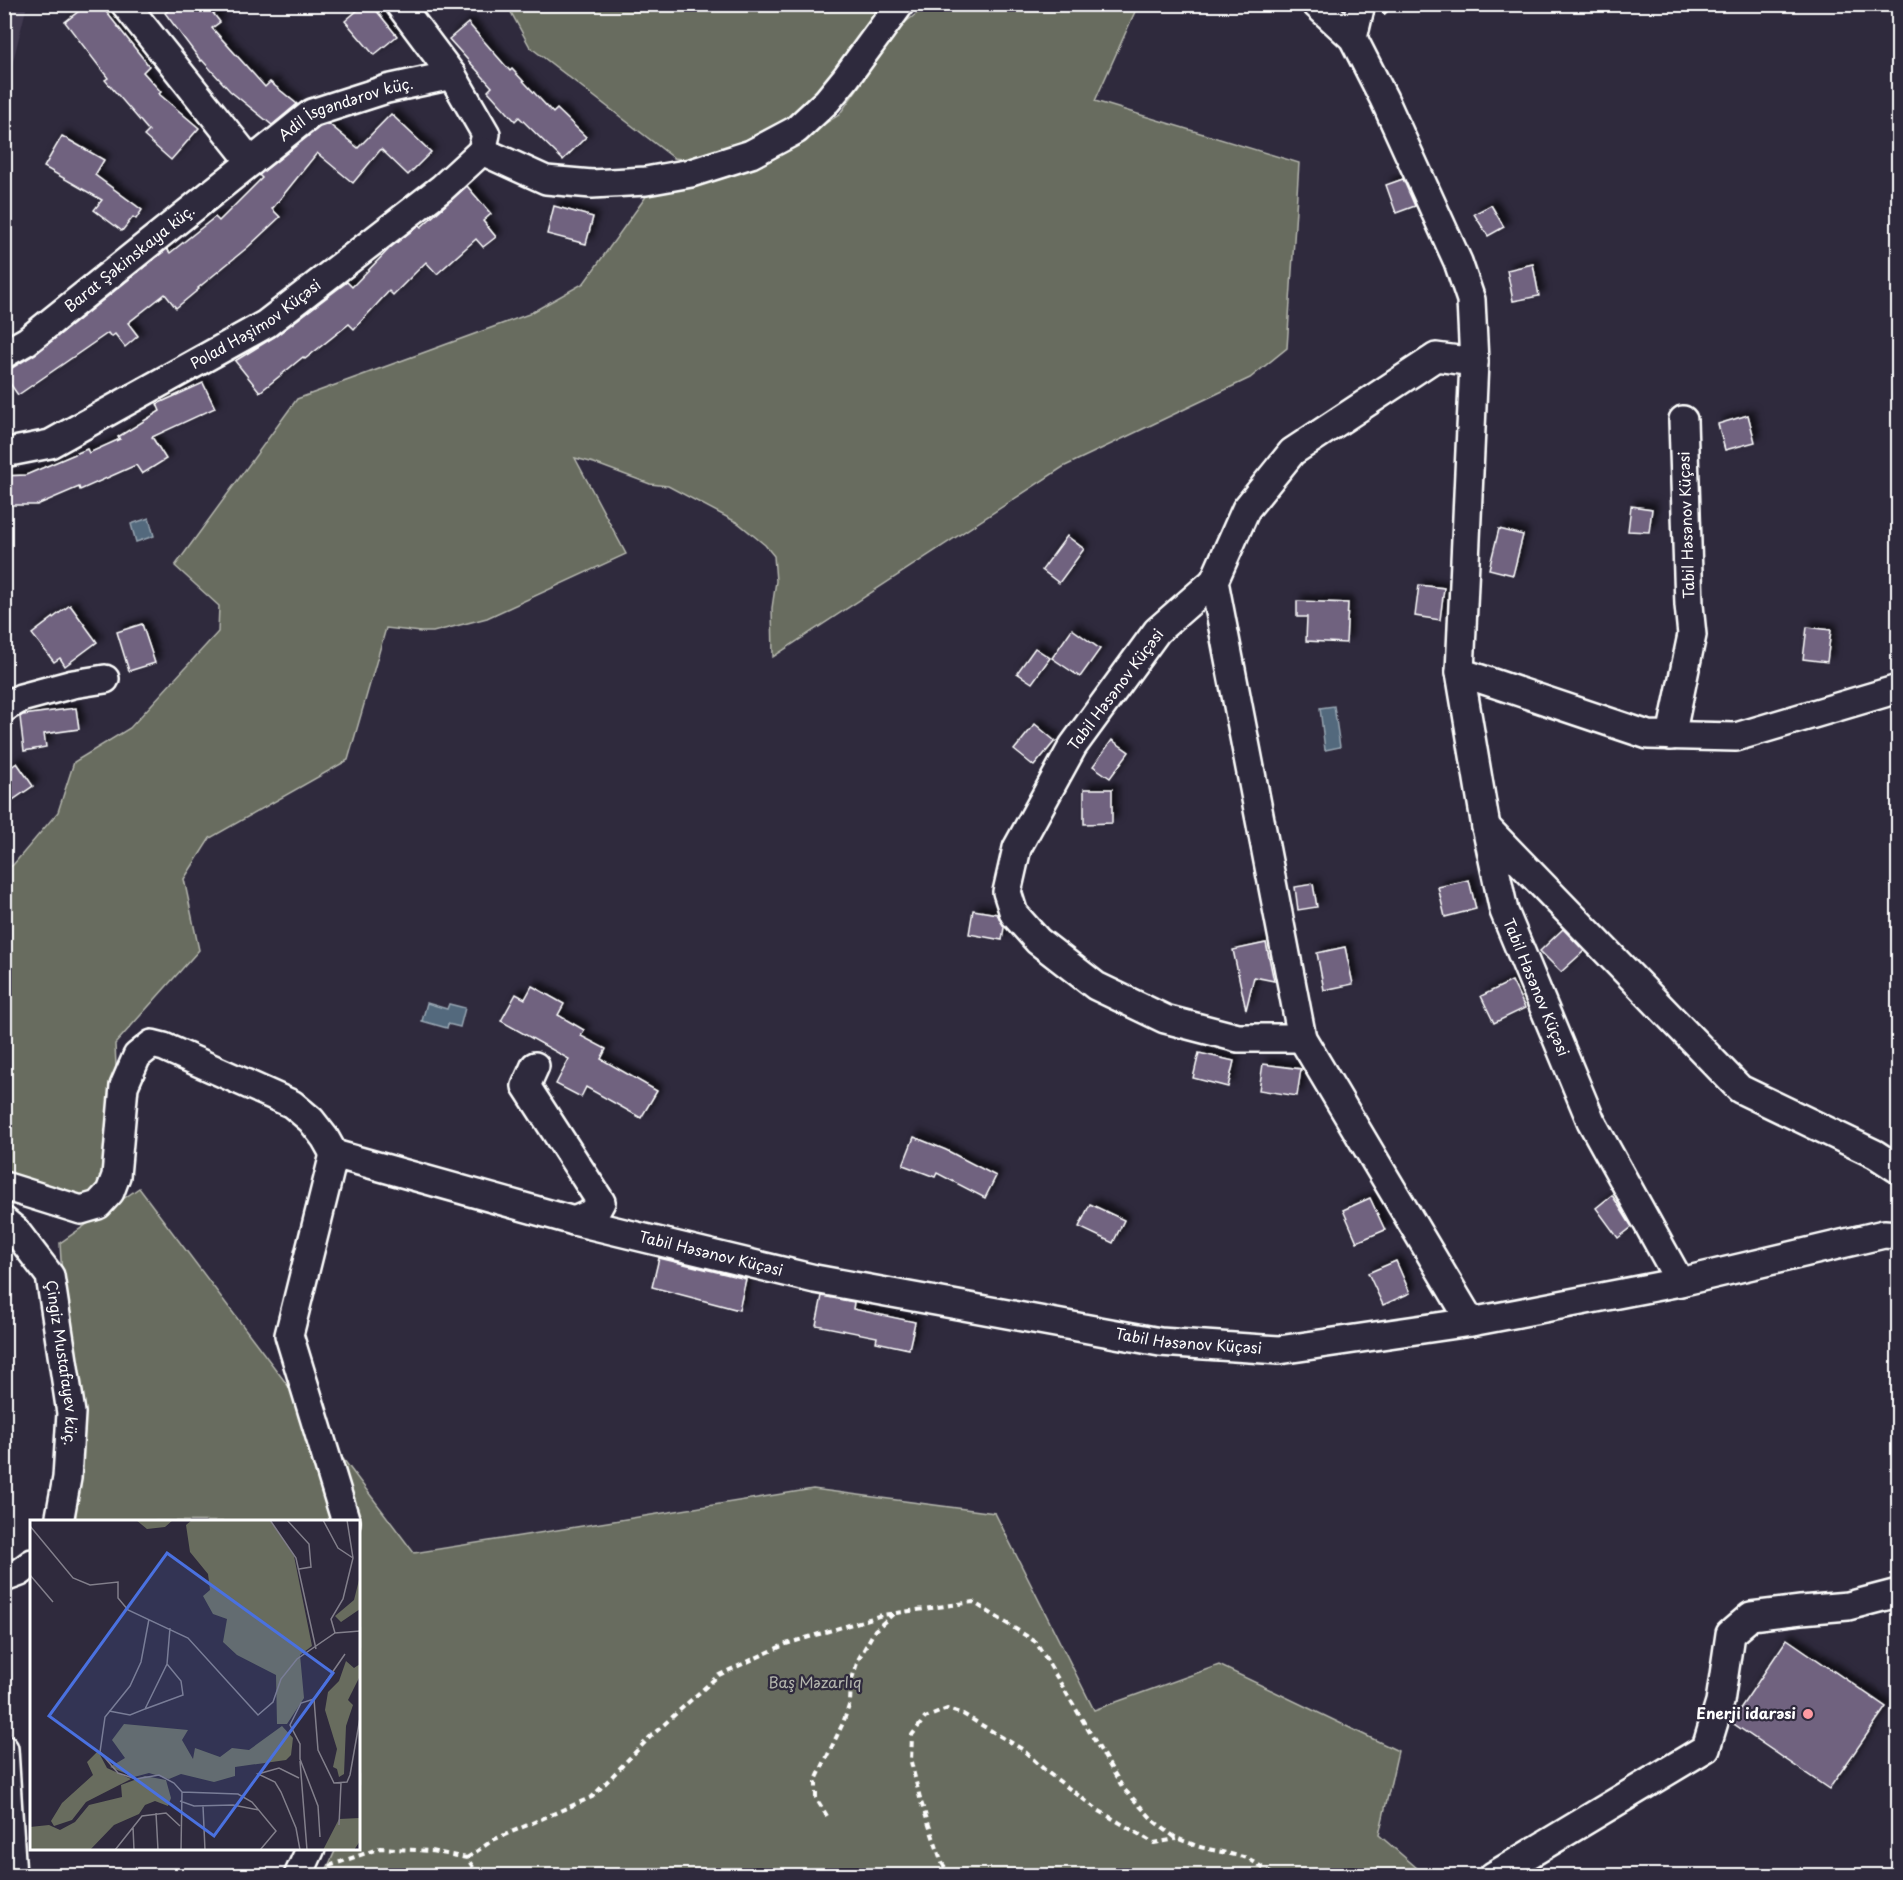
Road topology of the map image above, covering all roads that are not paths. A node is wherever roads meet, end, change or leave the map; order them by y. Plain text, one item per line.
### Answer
1 (125, 4) edge
2 (399, 4) edge
3 (900, 4) edge
4 (1316, 4) edge
5 (1361, 4) edge
6 (1353, 38) junction
7 (452, 75) junction
8 (482, 150) junction
9 (251, 162) junction
10 (4, 354) edge
11 (1474, 362) junction
12 (1683, 420) dead end
13 (4, 453) edge
14 (1214, 581) junction
15 (1460, 672) junction
16 (105, 679) dead end
17 (1899, 689) edge
18 (4, 708) edge
19 (1671, 736) junction
20 (1486, 827) junction
21 (1302, 1038) junction
22 (535, 1066) dead end
23 (334, 1154) junction
24 (1899, 1169) edge
25 (4, 1186) edge
26 (4, 1221) edge
27 (574, 1221) junction
28 (1899, 1235) edge
29 (1680, 1282) junction
30 (1471, 1322) junction
31 (59, 1520) edge
32 (346, 1520) edge
33 (30, 1564) edge
34 (4, 1578) edge
35 (1899, 1593) edge
36 (4, 1749) edge
37 (318, 1859) edge
38 (12, 1875) edge
39 (298, 1875) edge
40 (1493, 1875) edge

1 - 9 street
2 - 7 street
3 - 8 street
4 - 6 street
5 - 6 street
6 - 11 street, Tabil Həsənov Küçəsi
7 - 8 street
7 - 9 street, Adil İsgəndərov küç.
8 - 13 street, Polad Həşimov Küçəsi
9 - 10 street, Barat Şəkinskaya küç.
11 - 14 street, Tabil Həsənov Küçəsi
11 - 15 street, Tabil Həsənov Küçəsi
12 - 19 street, Tabil Həsənov Küçəsi
14 - 21 street
14 - 21 street, Tabil Həsənov Küçəsi
15 - 19 street
15 - 20 street, Tabil Həsənov Küçəsi
16 - 18 street
17 - 19 street
20 - 24 street
20 - 29 street, Tabil Həsənov Küçəsi
21 - 30 street
22 - 27 street
23 - 25 street
23 - 27 street, Tabil Həsənov Küçəsi
23 - 32 street
26 - 31 street, Çingiz Mustafayev küç.
27 - 30 street, Tabil Həsənov Küçəsi
28 - 29 street, Tabil Həsənov Küçəsi
29 - 30 street, Tabil Həsənov Küçəsi
33 - 34 street
35 - 40 street
36 - 38 street
37 - 39 street

